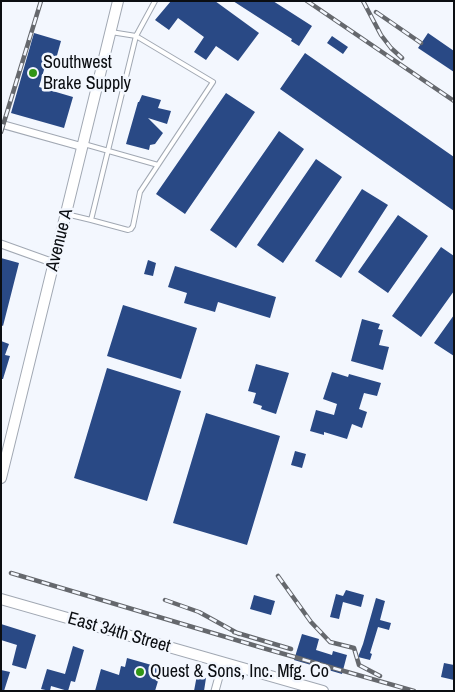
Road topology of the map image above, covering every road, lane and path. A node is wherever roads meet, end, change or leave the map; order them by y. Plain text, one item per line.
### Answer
1 (118, 1) edge
2 (155, 1) edge
3 (111, 32) junction
4 (136, 36) junction
5 (1, 124) edge
6 (83, 146) junction
7 (109, 151) junction
8 (158, 165) junction
9 (66, 214) junction
10 (91, 220) junction
11 (1, 244) edge
12 (54, 263) junction
13 (1, 478) edge
14 (1, 600) edge
15 (223, 662) junction
16 (215, 691) edge
17 (323, 691) edge

1 - 3 main road, Avenue A
2 - 4 lane
3 - 4 lane
3 - 6 main road, Avenue A
4 - 7 lane
4 - 8 lane
5 - 6 street
6 - 7 lane
6 - 9 main road, Avenue A
7 - 8 lane
7 - 10 lane
8 - 10 lane
9 - 10 lane
9 - 12 main road, Avenue A
11 - 12 street
12 - 13 main road, Avenue A
14 - 15 main road, East 34th Street
15 - 16 street
15 - 17 main road, East 34th Street

